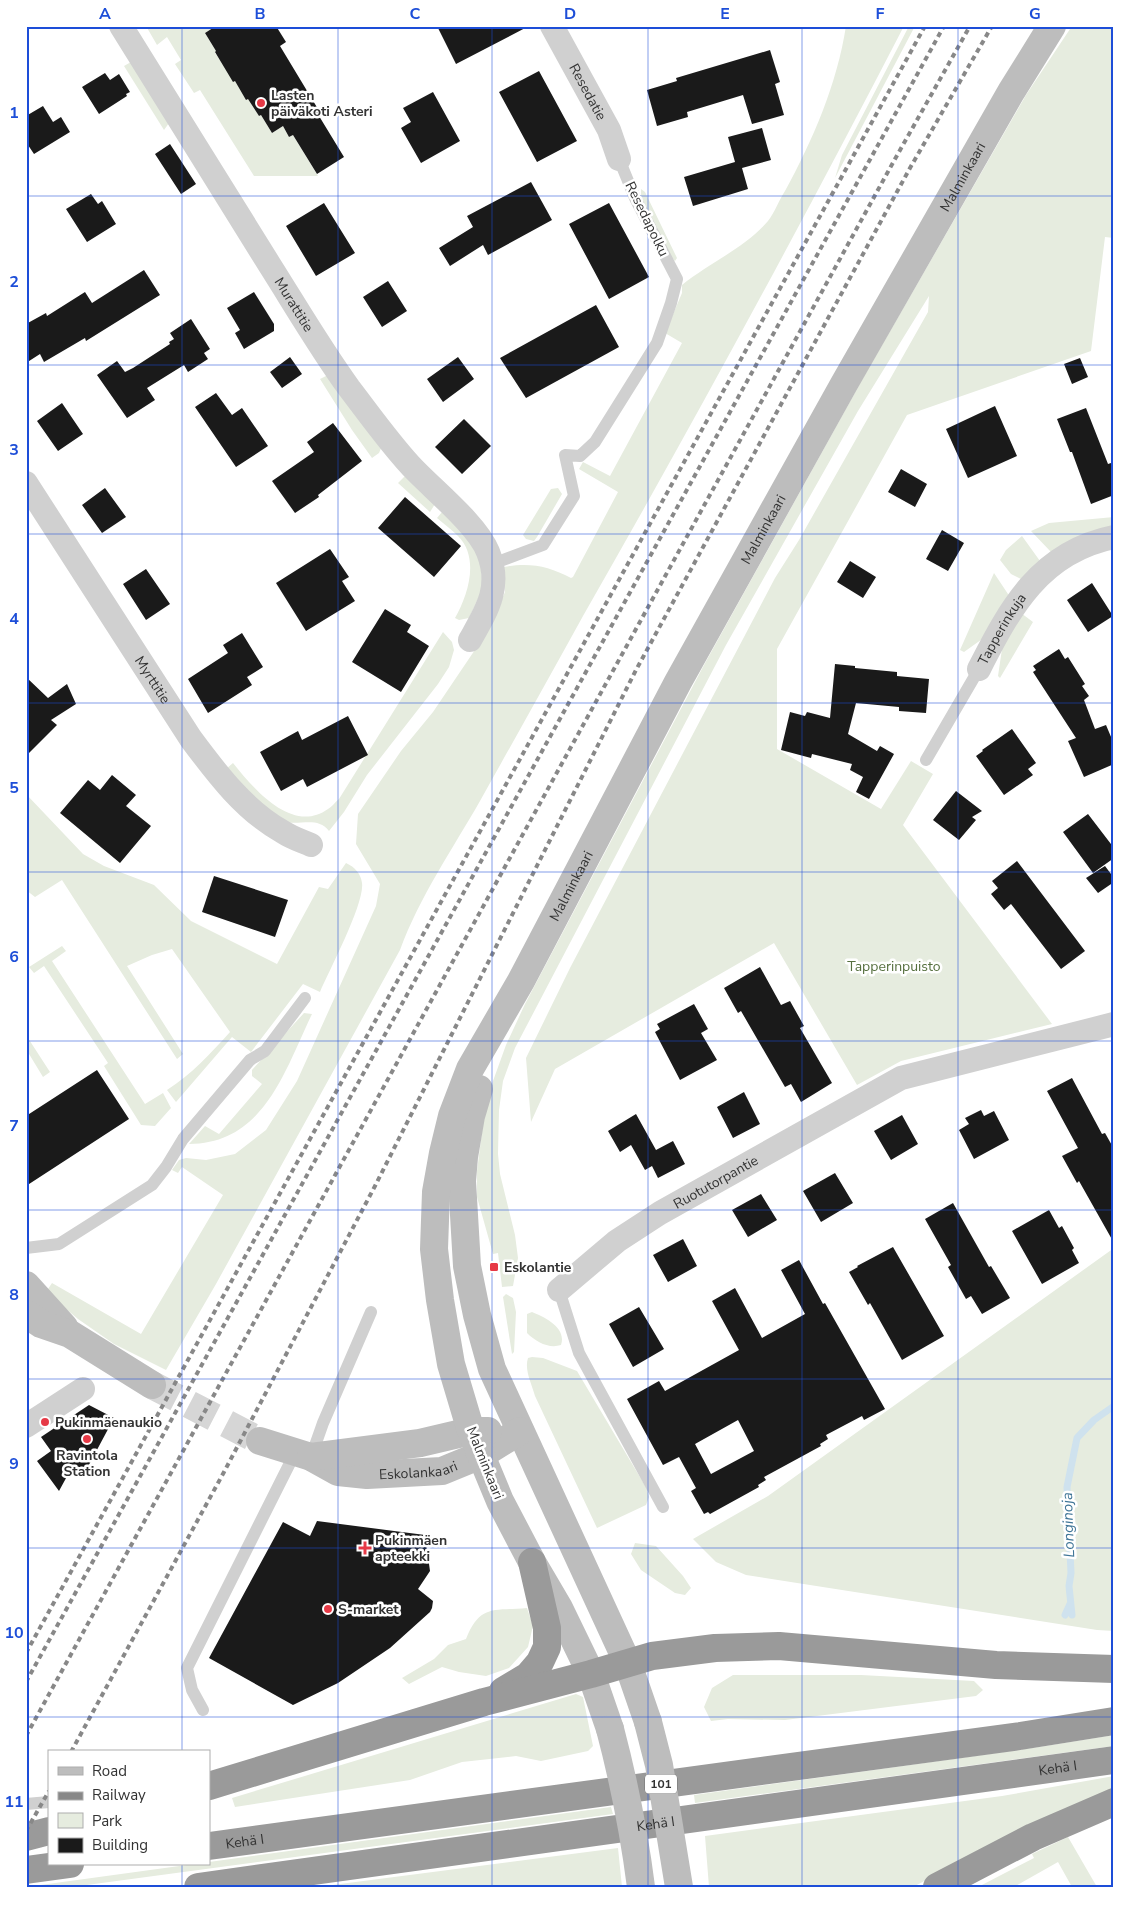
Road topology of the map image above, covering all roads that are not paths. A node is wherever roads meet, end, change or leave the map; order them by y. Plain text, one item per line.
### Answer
1 (121, 26) edge
2 (552, 26) edge
3 (1048, 30) edge
4 (619, 159) joint
5 (26, 483) edge
6 (1114, 537) edge
7 (492, 564) junction
8 (470, 640) dead end
9 (979, 669) joint
10 (926, 760) dead end
11 (311, 845) dead end
12 (305, 998) dead end
13 (1114, 1024) edge
14 (495, 1028) junction
15 (26, 1248) edge
16 (26, 1285) edge
17 (559, 1290) joint
18 (371, 1312) dead end
19 (26, 1314) edge
20 (70, 1334) junction
21 (152, 1385) tunnel mouth
22 (83, 1389) dead end
23 (26, 1426) edge
24 (520, 1432) junction
25 (260, 1441) tunnel mouth
26 (476, 1443) junction
27 (303, 1455) junction
28 (663, 1508) dead end
29 (532, 1562) junction
30 (628, 1664) junction
31 (1114, 1669) edge
32 (591, 1674) junction
33 (484, 1702) junction
34 (203, 1710) dead end
35 (1114, 1721) edge
36 (1114, 1760) edge
37 (236, 1778) junction
38 (210, 1780) edge
39 (210, 1786) edge
40 (48, 1802) edge
41 (1114, 1802) edge
42 (26, 1804) edge
43 (48, 1831) edge
44 (26, 1837) edge
45 (210, 1846) edge
46 (55, 1866) edge
47 (26, 1870) edge
48 (198, 1887) edge
49 (642, 1887) edge
50 (679, 1887) edge
51 (937, 1887) edge

1 - 7 street, Murattitie
2 - 4 street, Resedatie
3 - 14 main road, Malminkaari
4 - 7 lane, Resedapolku
5 - 11 street, Myrttitie
6 - 9 street, Tapperinkuja
7 - 8 street
9 - 10 lane, Tapperinkuja
12 - 15 lane
13 - 17 street, Ruotutorpantie
14 - 24 main road, Malminkaari
14 - 26 main road, Malminkaari
16 - 20 main road
17 - 28 lane, Ruotutorpantie
18 - 27 lane
19 - 20 main road
20 - 21 main road
22 - 23 street
24 - 26 main road, Eskolankaari
24 - 30 main road, Malminkaari
25 - 27 main road, Eskolankaari
26 - 27 main road, Eskolankaari
26 - 29 main road, Malminkaari
27 - 34 lane
29 - 32 main road, Malminkaari
29 - 33 highway
30 - 31 highway
30 - 32 highway
30 - 50 main road, Malminkaari, bridge
32 - 33 highway
32 - 49 main road, Malminkaari, bridge
33 - 37 highway
35 - 45 highway, Kehä I / 101
36 - 48 highway, Kehä I
37 - 38 lane
37 - 39 highway
40 - 42 lane
41 - 51 highway
43 - 44 highway
46 - 47 highway

